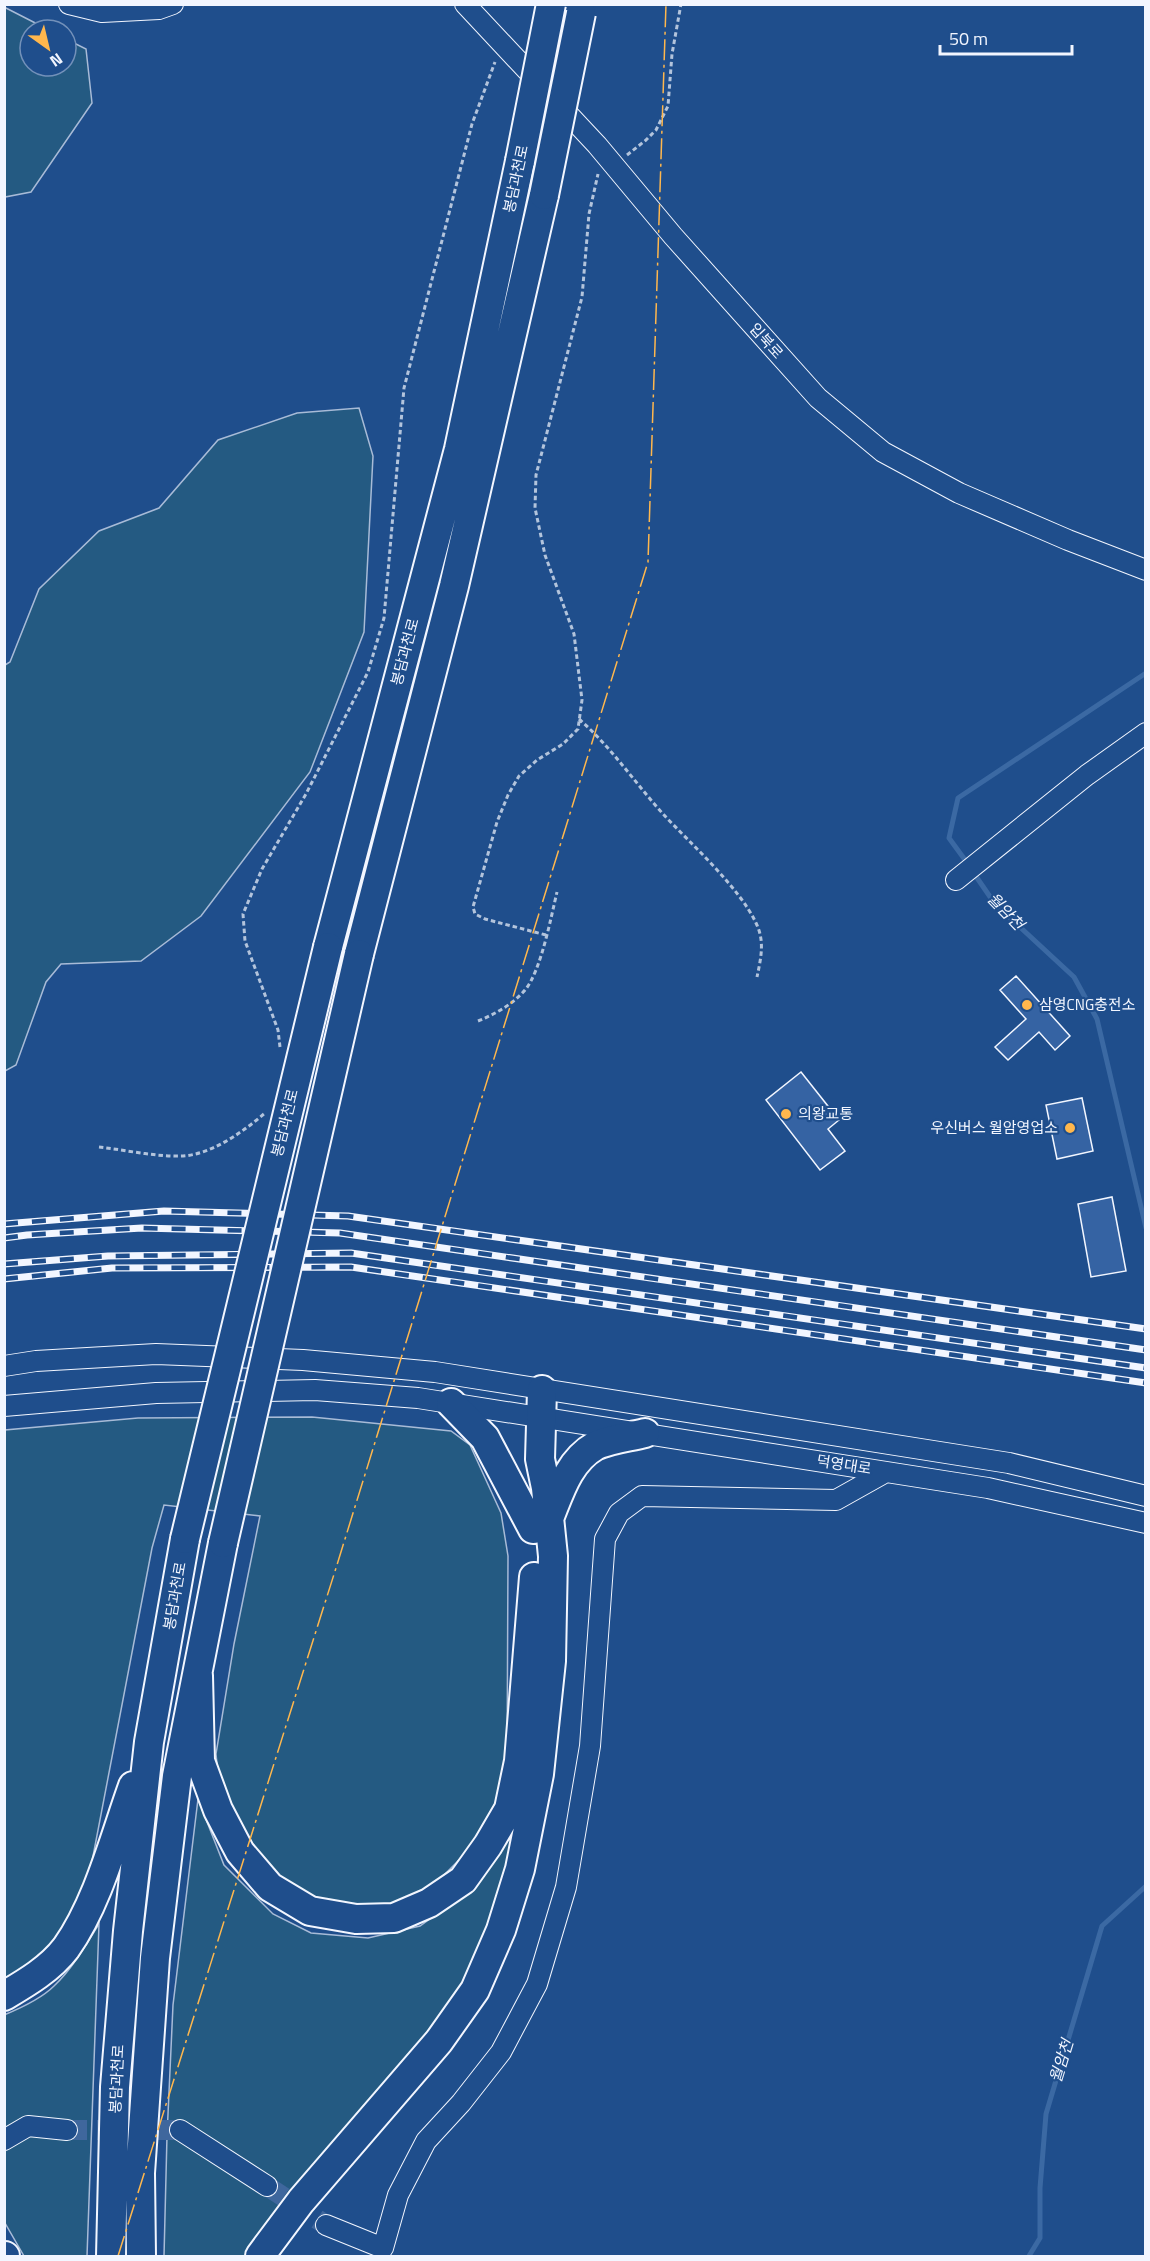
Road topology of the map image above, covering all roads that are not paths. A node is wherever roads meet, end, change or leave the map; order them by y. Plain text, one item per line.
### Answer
1 (69, 4) edge
2 (173, 4) edge
3 (465, 4) edge
4 (550, 4) edge
5 (582, 9) edge
6 (1146, 570) edge
7 (1146, 733) edge
8 (956, 880) dead end
9 (4, 1366) edge
10 (451, 1403) junction
11 (541, 1403) junction
12 (4, 1406) edge
13 (645, 1433) junction
14 (886, 1472) junction
15 (1146, 1496) edge
16 (1146, 1523) edge
17 (541, 1524) junction
18 (198, 1676) junction
19 (149, 1742) junction
20 (4, 1996) edge
21 (67, 2130) tunnel mouth
22 (180, 2130) tunnel mouth
23 (4, 2140) edge
24 (267, 2186) tunnel mouth
25 (326, 2225) tunnel mouth
26 (111, 2256) edge
27 (141, 2256) edge
28 (260, 2256) edge

1 - 2 street
3 - 6 street, 입북로
4 - 19 highway, 봉담과천로, bridge
5 - 18 highway, 봉담과천로, bridge
7 - 8 street
9 - 11 street
10 - 11 street
10 - 12 street
10 - 17 highway
11 - 13 street, 덕영대로
11 - 15 street, 덕영대로
11 - 17 highway
13 - 14 street, 덕영대로
13 - 17 highway
14 - 16 street, 덕영대로
14 - 25 street
17 - 18 highway
17 - 28 highway
18 - 27 highway, 봉담과천로
19 - 20 highway
19 - 26 highway, 봉담과천로
21 - 23 street
22 - 24 street

